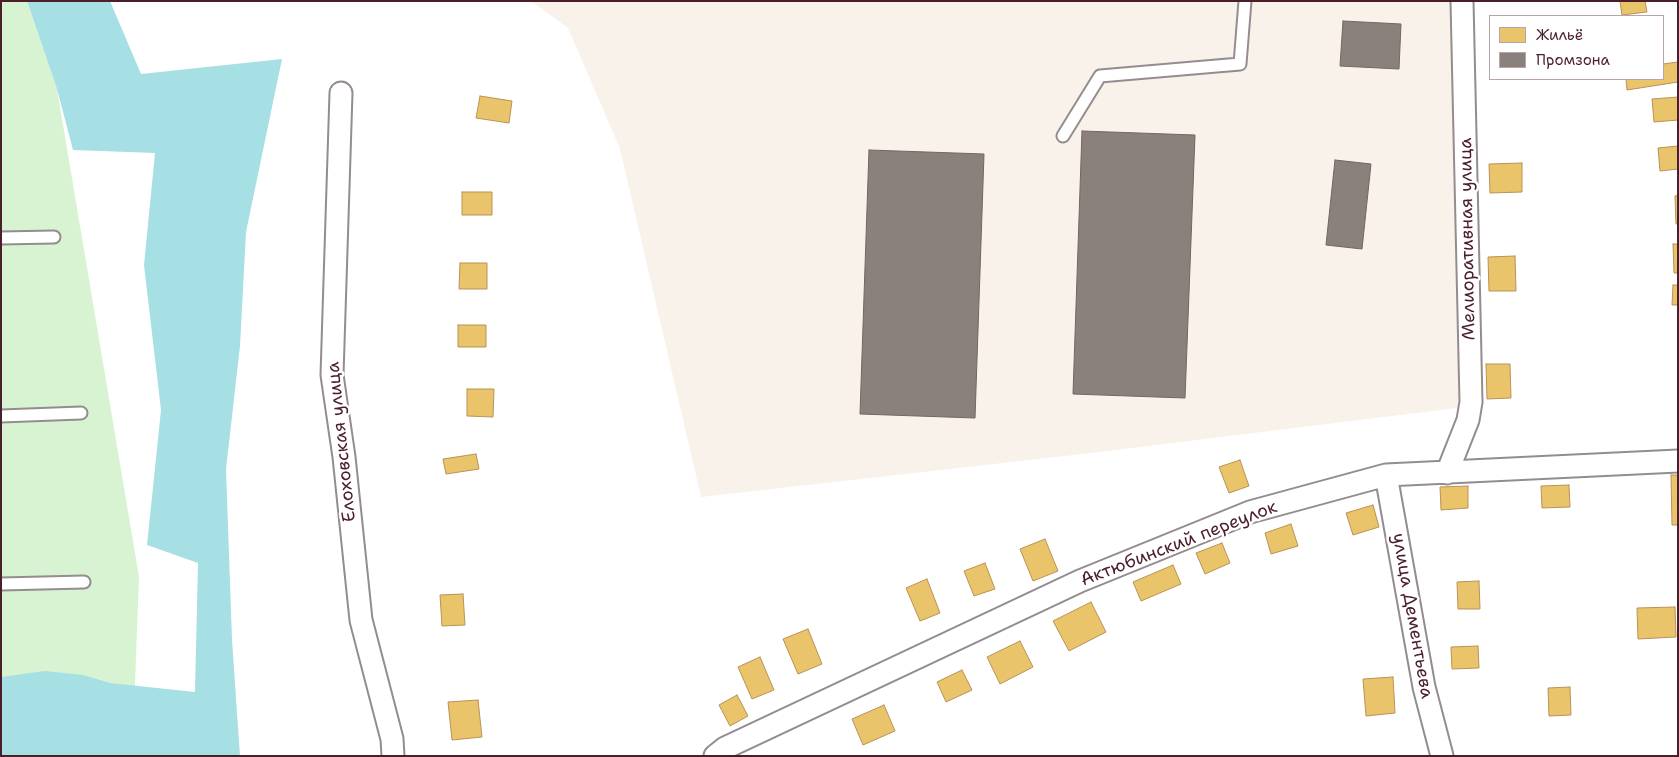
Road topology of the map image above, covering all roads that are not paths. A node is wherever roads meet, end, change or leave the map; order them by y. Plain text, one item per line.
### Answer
1 (1245, 1) edge
2 (1462, 1) edge
3 (341, 93) dead end
4 (1063, 136) dead end
5 (54, 237) dead end
6 (1, 238) edge
7 (81, 413) dead end
8 (1, 416) edge
9 (1678, 461) edge
10 (1447, 472) junction
11 (1386, 475) junction
12 (84, 582) dead end
13 (1, 584) edge
14 (393, 756) edge
15 (714, 756) edge
16 (1442, 756) edge

1 - 4 lane
2 - 10 street, Мелиоративная улица
3 - 14 street, Елоховская улица
5 - 6 lane
7 - 8 lane
9 - 10 street, Актюбинский переулок
10 - 11 street, Актюбинский переулок
11 - 15 street, Актюбинский переулок
11 - 16 street, улица Дементьева
12 - 13 lane

